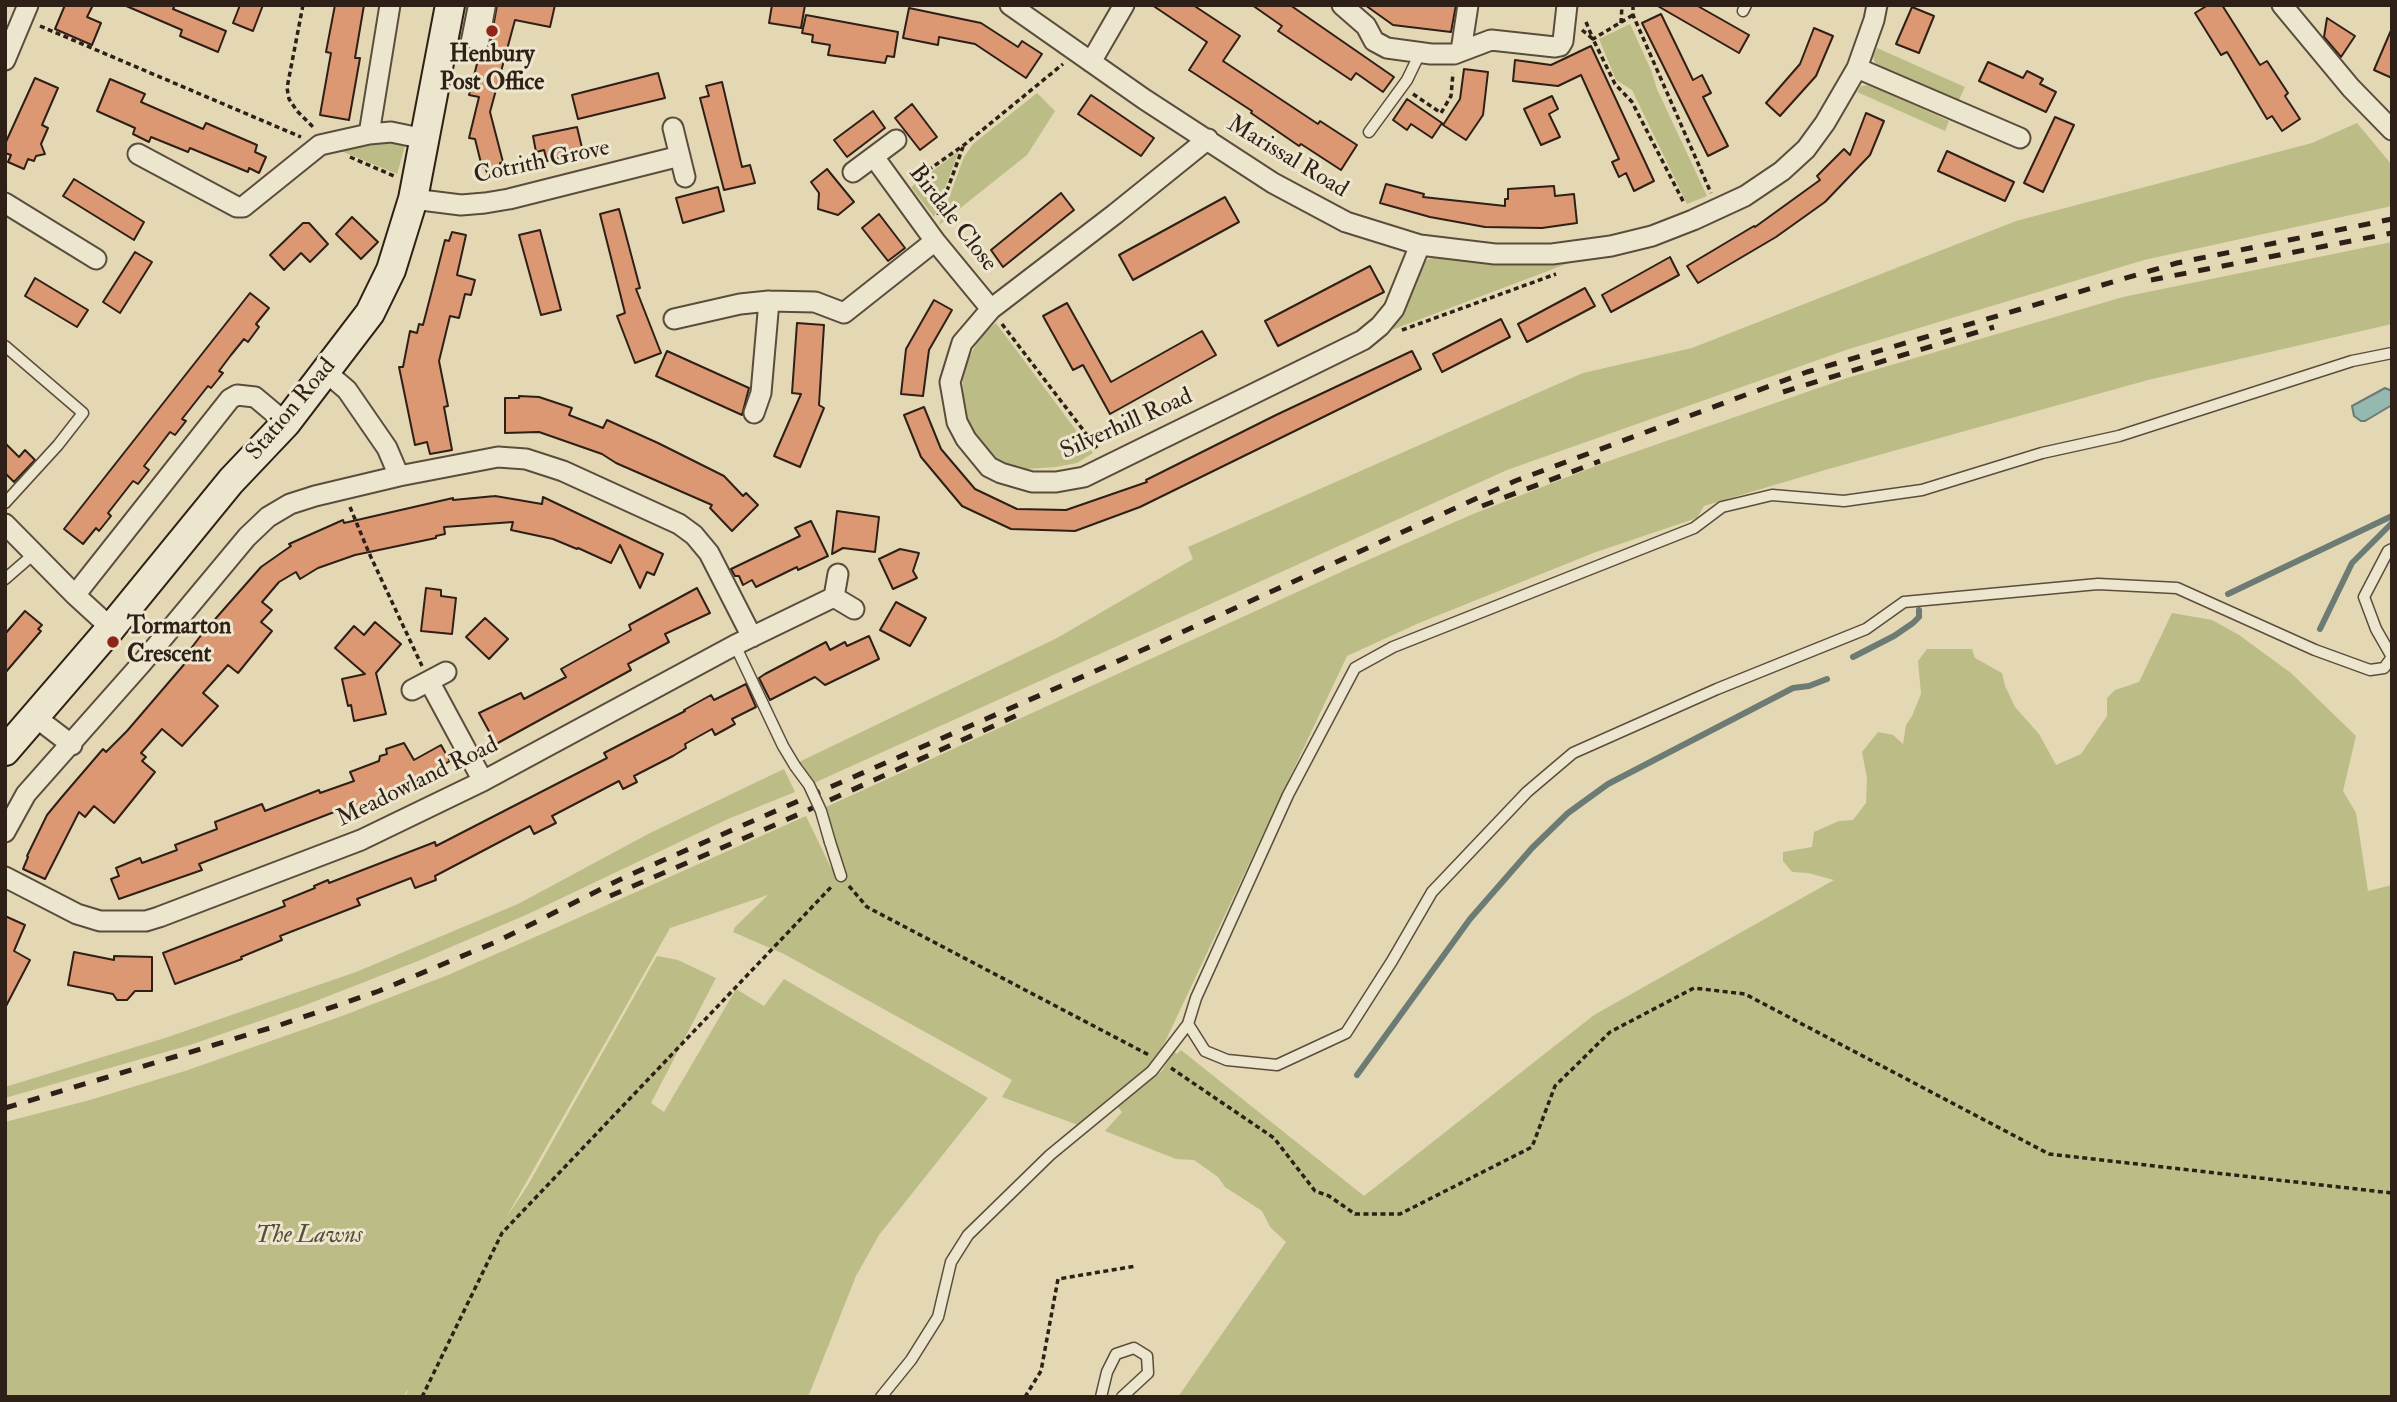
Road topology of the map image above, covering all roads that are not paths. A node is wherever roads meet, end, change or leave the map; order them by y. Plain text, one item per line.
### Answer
1 (390, 5) edge
2 (450, 5) edge
3 (476, 5) edge
4 (488, 5) edge
5 (1010, 5) edge
6 (1124, 5) edge
7 (1342, 5) edge
8 (1468, 5) edge
9 (1877, 5) edge
10 (1573, 8) edge
11 (2283, 8) edge
12 (25, 12) edge
13 (1458, 52) junction
14 (1420, 53) junction
15 (1086, 58) junction
16 (5, 60) edge
17 (1857, 68) junction
18 (673, 128) dead end
19 (2392, 130) edge
20 (1369, 132) dead end
21 (369, 134) junction
22 (2020, 138) dead end
23 (425, 139) junction
24 (1208, 139) junction
25 (896, 140) dead end
26 (138, 155) dead end
27 (680, 156) junction
28 (874, 157) junction
29 (853, 172) dead end
30 (685, 177) dead end
31 (414, 191) junction
32 (5, 203) edge
33 (933, 238) junction
34 (1420, 245) junction
35 (96, 259) dead end
36 (769, 301) junction
37 (991, 309) junction
38 (674, 319) dead end
39 (5, 346) edge
40 (2392, 353) edge
41 (326, 372) junction
42 (754, 413) dead end
43 (286, 423) junction
44 (400, 476) junction
45 (5, 503) edge
46 (5, 524) edge
47 (2392, 549) edge
48 (35, 553) junction
49 (838, 574) dead end
50 (5, 579) edge
51 (75, 595) junction
52 (834, 597) junction
53 (854, 609) dead end
54 (111, 628) junction
55 (743, 641) junction
56 (429, 681) road end
57 (34, 716) junction
58 (72, 745) junction
59 (5, 751) edge
60 (484, 781) junction
61 (5, 832) edge
62 (841, 876) road end
63 (5, 877) edge
64 (1188, 1024) junction
65 (881, 1397) edge
66 (1101, 1397) edge
67 (1122, 1397) edge

1 - 21 street
2 - 23 main road, Station Road
3 - 4 street
5 - 15 street, Marissal Road
6 - 15 street
7 - 14 street
8 - 13 street
9 - 17 street, Marissal Road
10 - 13 street
11 - 19 street
12 - 16 street
13 - 14 street
14 - 20 lane
15 - 24 street, Marissal Road
17 - 22 street
17 - 34 street, Marissal Road
18 - 27 street
21 - 23 street
21 - 26 street
23 - 31 main road, Station Road
24 - 34 street, Marissal Road
24 - 37 street, Silverhill Road
25 - 28 street, Birdale Close
27 - 30 street
27 - 31 street, Cotrith Grove
28 - 29 street, Birdale Close
28 - 33 street, Birdale Close
31 - 41 main road, Station Road
32 - 35 street
33 - 36 street
33 - 37 street, Birdale Close
34 - 37 street, Silverhill Road
36 - 38 street
36 - 42 street
39 - 45 lane
40 - 64 lane
41 - 43 main road, Station Road
41 - 44 street
43 - 51 street
43 - 54 main road, Station Road
44 - 55 street
44 - 58 street
46 - 48 street
47 - 64 lane
48 - 50 lane
48 - 51 street
49 - 52 street
51 - 54 street
52 - 53 street
52 - 55 street, Meadowland Road
54 - 57 main road, Station Road
55 - 60 street, Meadowland Road
55 - 62 lane, bridge
56 - 60 street
57 - 58 street
57 - 59 main road, Station Road
58 - 61 street
60 - 63 street, Meadowland Road
64 - 65 lane
66 - 67 lane

